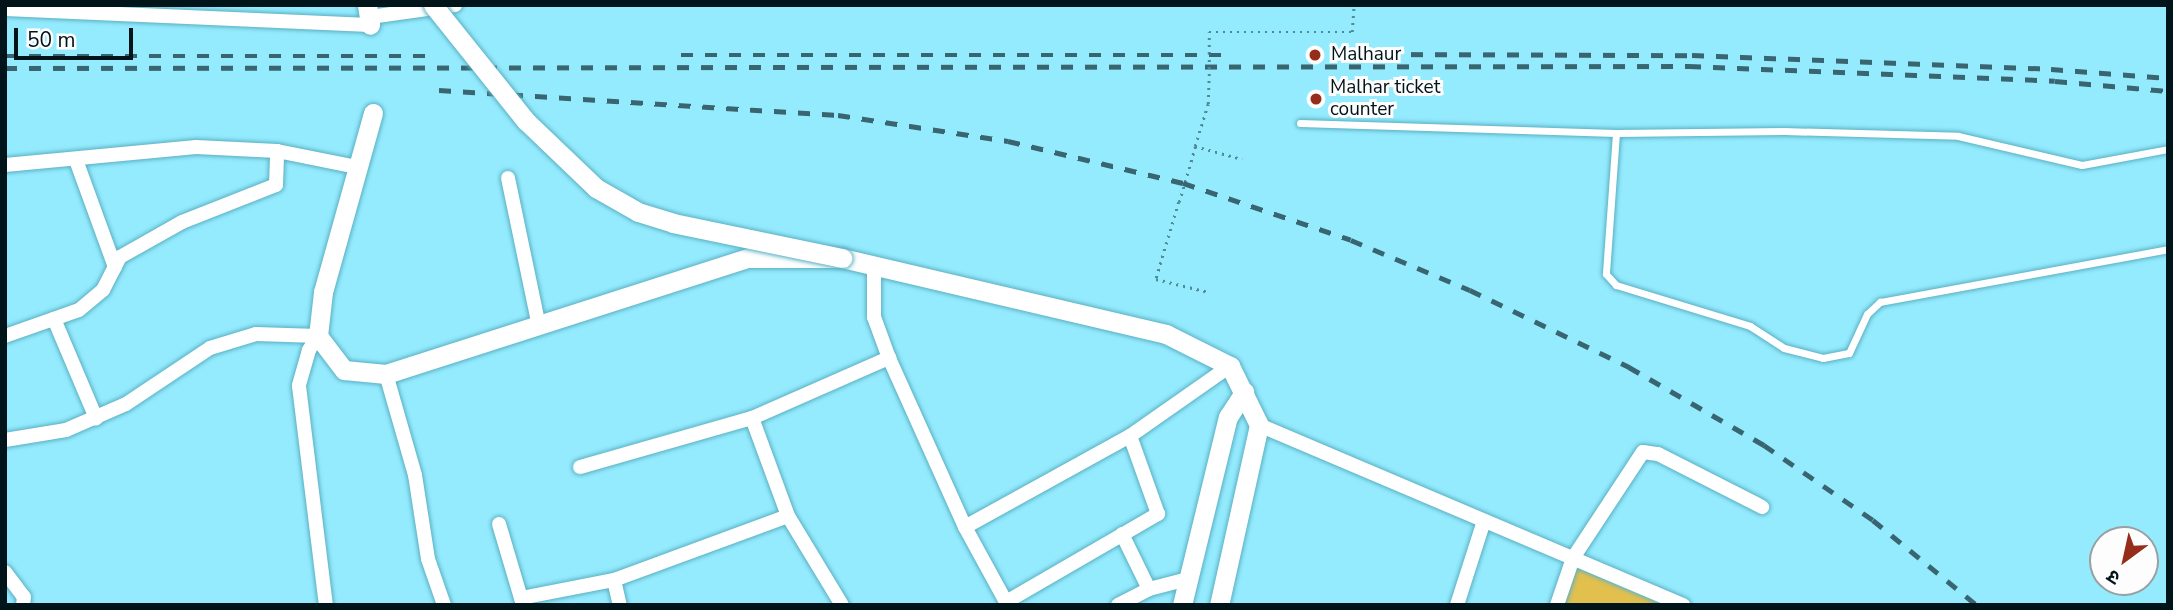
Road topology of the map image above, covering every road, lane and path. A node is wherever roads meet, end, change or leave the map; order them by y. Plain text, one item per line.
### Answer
1 (433, 5) edge
2 (455, 5) edge
3 (1354, 5) edge
4 (5, 9) edge
5 (87, 9) edge
6 (369, 16) edge
7 (373, 113) dead end
8 (1300, 122) dead end
9 (1616, 133) junction
10 (1195, 146) junction
11 (2168, 149) edge
12 (276, 151) junction
13 (1242, 159) dead end
14 (76, 160) junction
15 (5, 165) edge
16 (357, 167) junction
17 (508, 178) dead end
18 (2168, 249) edge
19 (842, 258) junction
20 (874, 265) junction
21 (115, 267) junction
22 (1208, 292) dead end
23 (54, 319) junction
24 (539, 326) junction
25 (5, 336) edge
26 (318, 336) junction
27 (889, 358) junction
28 (1230, 366) junction
29 (386, 373) junction
30 (1244, 392) junction
31 (96, 418) junction
32 (752, 418) junction
33 (1228, 418) junction
34 (1259, 425) junction
35 (1130, 436) junction
36 (5, 440) edge
37 (580, 467) dead end
38 (1762, 507) dead end
39 (788, 516) junction
40 (1484, 521) junction
41 (499, 524) dead end
42 (965, 527) junction
43 (1122, 534) junction
44 (1573, 558) junction
45 (5, 572) edge
46 (1188, 579) junction
47 (614, 580) junction
48 (1149, 589) junction
49 (522, 602) edge
50 (1187, 604) edge
51 (23, 605) edge
52 (326, 605) edge
53 (444, 605) edge
54 (620, 605) edge
55 (842, 605) edge
56 (1118, 605) edge
57 (1219, 605) edge
58 (1457, 605) edge
59 (1557, 605) edge
60 (1683, 605) edge

1 - 19 street, bridge
2 - 6 street
3 - 10 path, bridge
4 - 5 street
5 - 6 street
7 - 16 street
8 - 9 lane
9 - 11 lane
9 - 18 lane
10 - 13 path
10 - 22 path, bridge
12 - 14 street
12 - 16 street
12 - 21 street
14 - 15 street
14 - 21 street
16 - 26 street
17 - 24 street
19 - 20 street
19 - 24 street
20 - 27 street
20 - 28 street
21 - 23 street
23 - 25 street
23 - 31 street
24 - 29 street
26 - 29 street
26 - 31 street
26 - 52 street
27 - 32 street
27 - 42 street
28 - 30 street
28 - 35 street
29 - 53 street
30 - 33 street
30 - 34 street
31 - 36 street
32 - 37 street
32 - 39 street
33 - 34 street
33 - 46 street
34 - 40 street
34 - 57 street
35 - 42 street
35 - 43 street
38 - 44 street
39 - 47 street
39 - 55 street
40 - 44 street
40 - 58 street
41 - 49 street
42 - 43 street
43 - 48 street
44 - 59 street
44 - 60 street
45 - 51 street
46 - 48 street
46 - 50 street
47 - 49 street
47 - 54 street
48 - 56 street

